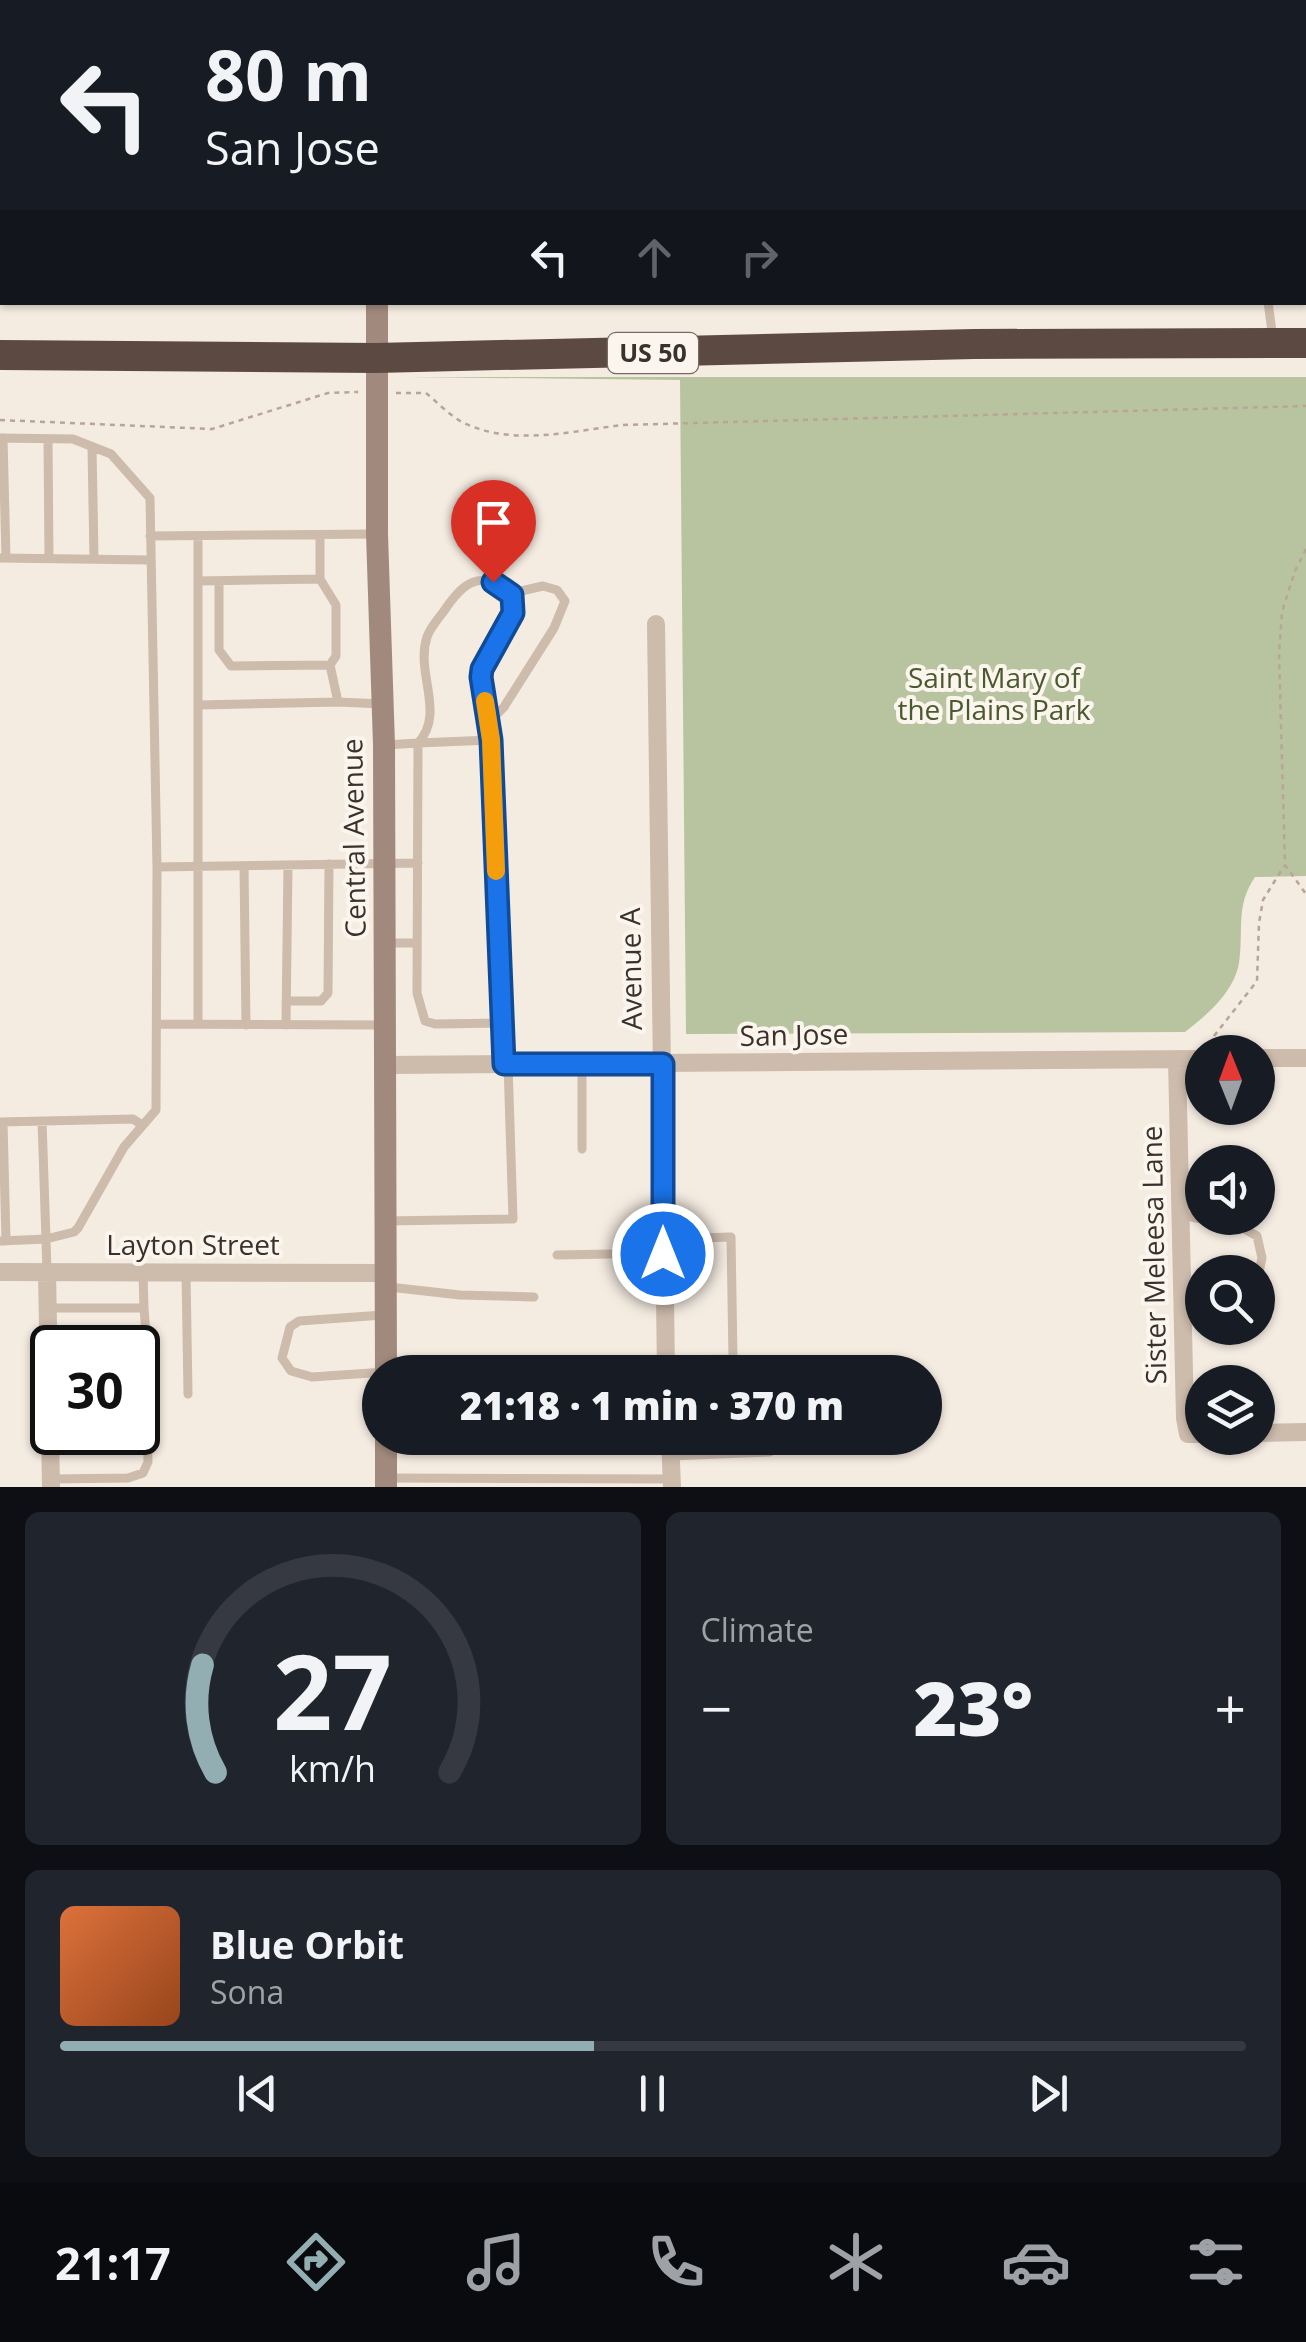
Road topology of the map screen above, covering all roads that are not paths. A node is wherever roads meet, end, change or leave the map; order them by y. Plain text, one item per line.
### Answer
1 (377, 305) edge
2 (1268, 305) edge
3 (1273, 343) junction
4 (1306, 343) edge
5 (0, 355) edge
6 (376, 358) junction
7 (2, 438) edge
8 (48, 439) junction
9 (92, 447) junction
10 (377, 534) junction
11 (320, 535) junction
12 (150, 536) junction
13 (198, 536) junction
14 (3, 558) edge
15 (49, 558) junction
16 (94, 559) junction
17 (151, 560) junction
18 (320, 580) junction
19 (198, 581) junction
20 (219, 581) junction
21 (513, 606) junction
22 (656, 624) dead end
23 (330, 666) junction
24 (338, 702) junction
25 (382, 704) junction
26 (199, 705) junction
27 (488, 713) junction
28 (491, 740) junction
29 (418, 743) junction
30 (384, 745) junction
31 (418, 863) junction
32 (329, 864) junction
33 (384, 864) junction
34 (288, 865) junction
35 (200, 866) junction
36 (244, 866) junction
37 (157, 867) junction
38 (385, 943) junction
39 (418, 944) junction
40 (286, 1001) junction
41 (157, 1024) junction
42 (198, 1024) junction
43 (504, 1024) junction
44 (246, 1025) junction
45 (286, 1025) junction
46 (386, 1026) junction
47 (1275, 1058) edge
48 (1306, 1058) edge
49 (1177, 1059) junction
50 (1185, 1059) edge
51 (506, 1064) junction
52 (582, 1064) junction
53 (663, 1064) junction
54 (386, 1065) junction
55 (42, 1121) junction
56 (2, 1122) edge
57 (142, 1125) junction
58 (582, 1149) dead end
59 (1180, 1214) junction
60 (386, 1221) junction
61 (46, 1239) junction
62 (3, 1241) edge
63 (663, 1246) junction
64 (557, 1255) dead end
65 (1261, 1255) edge
66 (0, 1272) edge
67 (47, 1272) junction
68 (143, 1272) junction
69 (186, 1273) junction
70 (386, 1280) junction
71 (1182, 1291) joint
72 (534, 1297) dead end
73 (48, 1308) junction
74 (144, 1308) junction
75 (386, 1315) junction
76 (48, 1325) edge
77 (145, 1325) edge
78 (386, 1355) edge
79 (666, 1355) edge
80 (733, 1355) edge
81 (362, 1373) edge
82 (188, 1394) dead end
83 (1185, 1418) edge
84 (1306, 1432) edge
85 (1275, 1433) edge
86 (51, 1455) edge
87 (147, 1455) edge
88 (386, 1455) edge
89 (671, 1455) edge
90 (51, 1483) edge
91 (386, 1483) edge
92 (672, 1483) edge

1 - 6 street, Central Avenue
2 - 3 lane
3 - 4 highway, US 50
3 - 6 highway, US 50
5 - 6 highway, US 50
6 - 10 street, Central Avenue
7 - 8 lane
7 - 14 lane
8 - 9 lane
8 - 15 lane
9 - 12 lane
9 - 16 lane
10 - 11 lane
10 - 25 street, Central Avenue
11 - 13 lane
11 - 18 lane
12 - 13 lane
12 - 17 lane
13 - 19 lane
14 - 15 lane
15 - 16 lane
16 - 17 lane
17 - 37 lane
18 - 20 lane
18 - 23 lane
19 - 20 lane
19 - 26 lane
20 - 23 lane
21 - 27 lane
21 - 27 lane
21 - 29 lane
22 - 53 street, Avenue A
23 - 24 lane
24 - 25 lane
24 - 26 lane
25 - 30 street, Central Avenue
26 - 35 lane
27 - 28 lane
28 - 29 lane
28 - 43 lane
29 - 30 lane
29 - 31 lane
30 - 33 street, Central Avenue
31 - 33 lane
31 - 39 lane
32 - 33 lane
32 - 34 lane
32 - 40 lane
33 - 38 street, Central Avenue
34 - 36 lane
34 - 40 lane
35 - 36 lane
35 - 37 lane
35 - 42 lane
36 - 44 lane
37 - 41 lane
38 - 39 lane
38 - 46 street, Central Avenue
39 - 43 lane
40 - 45 lane
41 - 42 lane
41 - 57 lane
42 - 44 lane
43 - 51 lane
44 - 45 lane
45 - 46 lane
46 - 54 street, Central Avenue
47 - 48 street
49 - 50 street, San Jose
49 - 53 street, San Jose
49 - 59 street, Sister Meleesa Lane
51 - 52 street, San Jose
51 - 54 street, San Jose
51 - 60 lane
52 - 53 street, San Jose
52 - 58 lane
53 - 63 street, Avenue A
54 - 60 street, Central Avenue
55 - 56 lane
55 - 57 lane
55 - 61 lane
56 - 62 lane
57 - 61 lane
59 - 65 lane
59 - 71 street, Sister Meleesa Lane
60 - 70 street, Central Avenue
61 - 62 lane
61 - 67 lane
63 - 64 lane
63 - 79 street, Avenue A
63 - 80 lane
66 - 67 street, Layton Street
67 - 68 street, Layton Street
67 - 73 street
68 - 69 street, Layton Street
68 - 74 lane
69 - 70 street, Layton Street
69 - 82 lane
70 - 72 lane
70 - 75 street, Central Avenue
71 - 83 street, Sister Meleesa Lane
73 - 74 lane
73 - 76 street
74 - 77 lane
75 - 78 street, Central Avenue
75 - 81 lane
84 - 85 street
86 - 90 street
87 - 90 lane
88 - 91 street
89 - 92 street
91 - 92 lane

